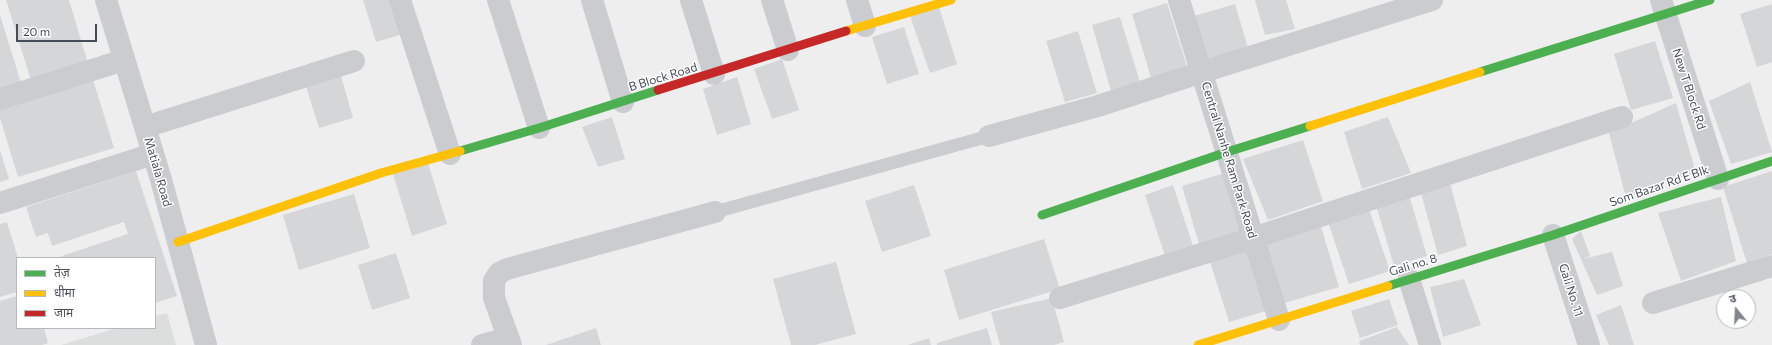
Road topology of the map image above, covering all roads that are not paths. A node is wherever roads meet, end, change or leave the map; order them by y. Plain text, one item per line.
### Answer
1 (400, 0) edge
2 (498, 0) edge
3 (592, 0) edge
4 (691, 0) edge
5 (772, 0) edge
6 (857, 0) edge
7 (1179, 0) edge
8 (1432, 0) edge
9 (1710, 0) edge
10 (108, 1) edge
11 (942, 1) edge
12 (1663, 7) edge
13 (865, 26) junction
14 (788, 50) junction
15 (124, 60) junction
16 (354, 61) dead end
17 (1202, 72) junction
18 (714, 74) junction
19 (0, 99) edge
20 (623, 102) junction
21 (1622, 117) dead end
22 (145, 128) junction
23 (538, 128) junction
24 (989, 136) joint
25 (1227, 152) junction
26 (153, 154) junction
27 (450, 154) junction
28 (1772, 161) edge
29 (1718, 179) junction
30 (0, 203) edge
31 (715, 212) joint
32 (1042, 215) dead end
33 (1553, 235) junction
34 (1253, 238) junction
35 (178, 242) junction
36 (1772, 266) edge
37 (1409, 279) junction
38 (1060, 298) dead end
39 (1653, 303) dead end
40 (1279, 320) junction
41 (510, 341) edge
42 (206, 345) edge
43 (482, 345) edge
44 (1198, 345) edge
45 (1430, 345) edge
46 (1590, 345) edge

1 - 27 street
2 - 23 street
3 - 20 street
4 - 18 street
5 - 14 street
6 - 13 street
7 - 17 street, Central Nanhe Ram Park Road
8 - 17 street
9 - 12 street
10 - 15 street, Matiala Road
11 - 13 street, B Block Road
12 - 25 street
12 - 29 street, New T Block Rd
13 - 14 street, B Block Road
14 - 18 street, B Block Road
15 - 19 street
15 - 22 street, Matiala Road
16 - 22 street
17 - 24 street
17 - 25 street, Central Nanhe Ram Park Road
18 - 20 street, B Block Road
20 - 23 street, B Block Road
21 - 34 street
22 - 26 street, Matiala Road
23 - 27 street, B Block Road
24 - 31 lane
25 - 32 street
25 - 34 street, Central Nanhe Ram Park Road
26 - 30 street
26 - 35 street, Matiala Road
27 - 35 street, B Block Road
28 - 29 street, Som Bazar Rd E Blk
29 - 33 street, Som Bazar Rd E Blk
31 - 41 street
33 - 37 street, Gali no. 8
33 - 46 street, Gali No. 11
34 - 38 street
34 - 40 street, Central Nanhe Ram Park Road
35 - 42 street, Matiala Road
36 - 39 street
37 - 40 street, Gali no. 8
37 - 45 street
40 - 44 street, Gali no. 8
41 - 43 street

